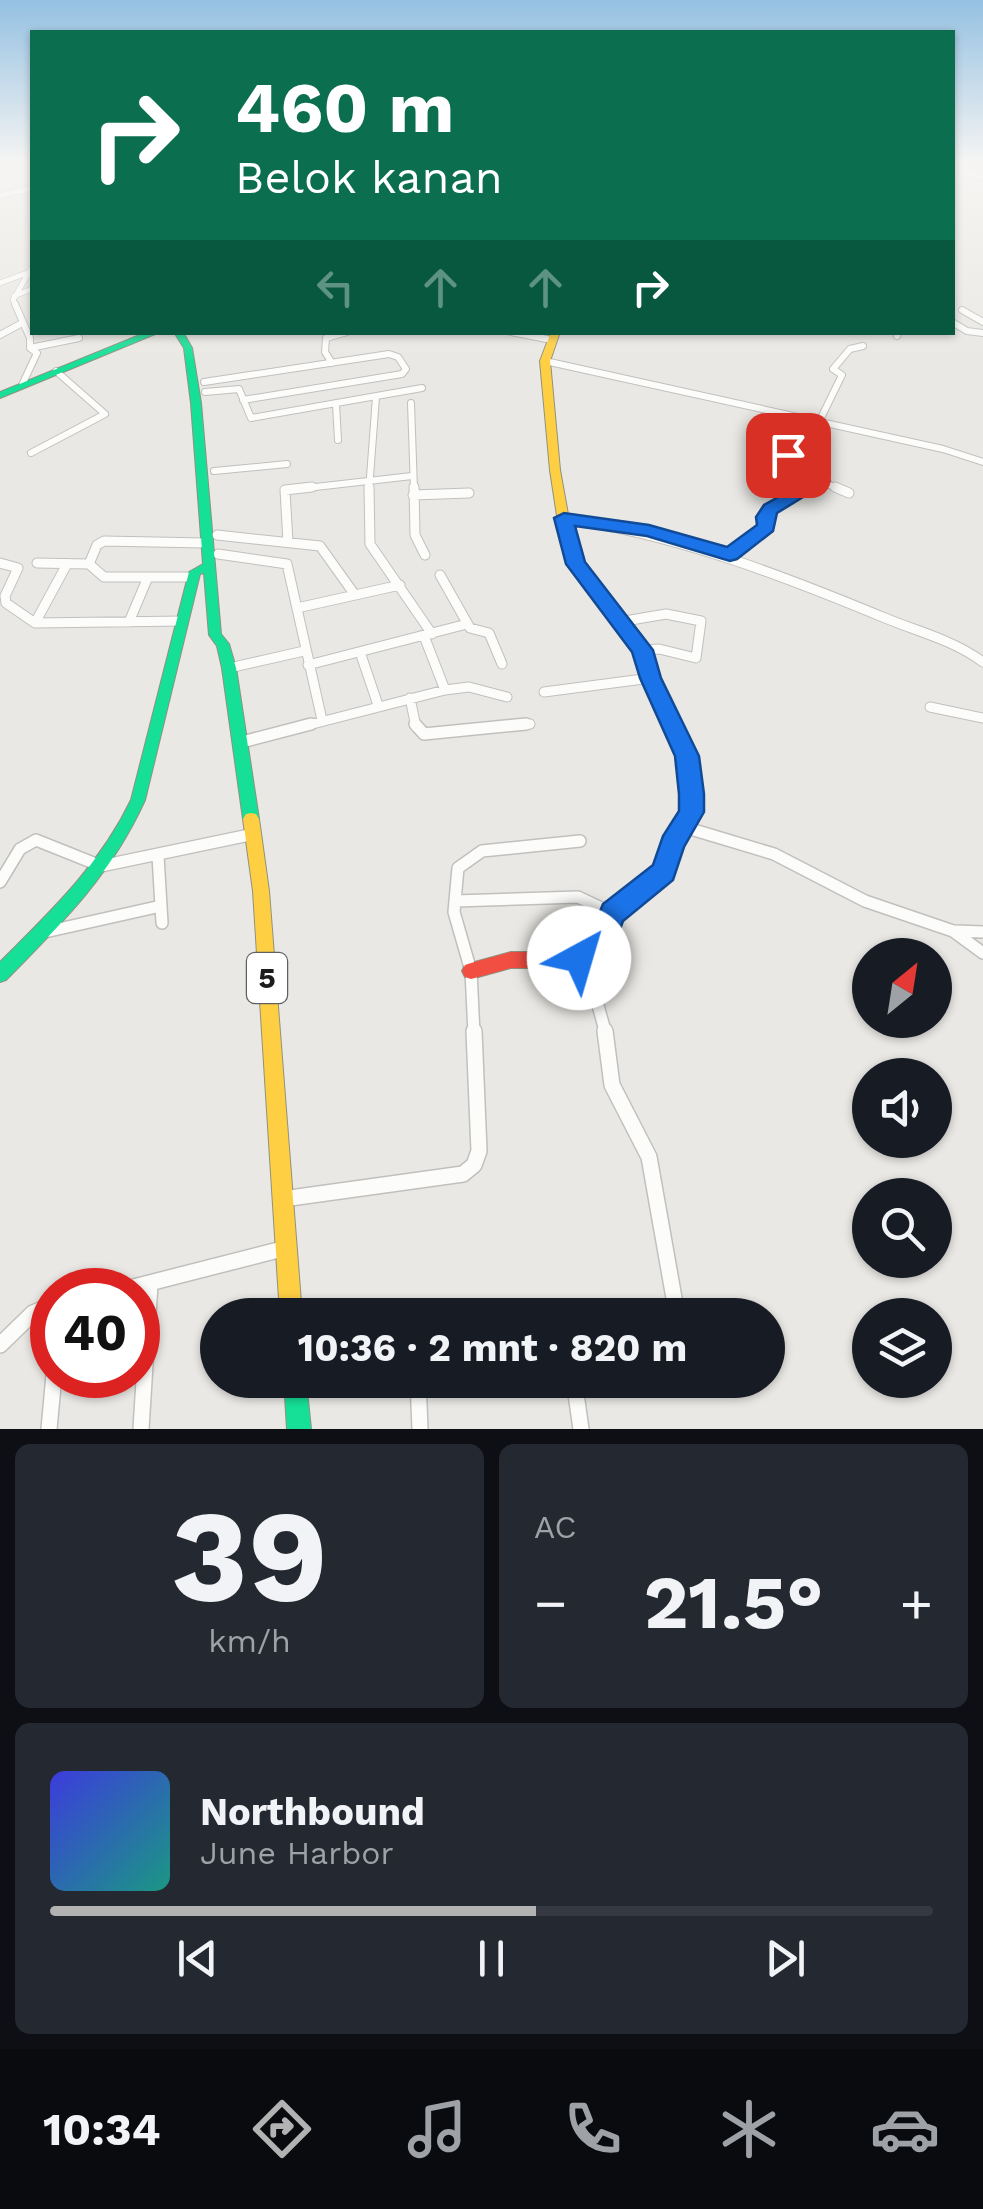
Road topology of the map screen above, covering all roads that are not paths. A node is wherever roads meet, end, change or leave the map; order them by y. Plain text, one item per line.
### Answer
1 (30, 271) edge
2 (0, 283) edge
3 (30, 290) edge
4 (14, 298) junction
5 (0, 304) edge
6 (962, 310) dead end
7 (983, 322) edge
8 (22, 323) junction
9 (955, 324) edge
10 (983, 333) edge
11 (0, 335) edge
12 (148, 335) edge
13 (180, 335) edge
14 (196, 335) edge
15 (336, 335) edge
16 (554, 336) edge
17 (79, 338) dead end
18 (863, 346) dead end
19 (30, 348) junction
20 (545, 361) junction
21 (332, 363) junction
22 (56, 372) junction
23 (22, 385) junction
24 (205, 387) junction
25 (422, 388) dead end
26 (0, 395) edge
27 (376, 397) junction
28 (243, 400) junction
29 (336, 404) junction
30 (411, 404) dead end
31 (816, 421) junction
32 (338, 440) dead end
33 (31, 453) dead end
34 (983, 462) edge
35 (287, 464) dead end
36 (214, 471) junction
37 (412, 476) junction
38 (370, 480) junction
39 (820, 481) junction
40 (469, 493) dead end
41 (850, 493) dead end
42 (414, 494) junction
43 (210, 509) junction
44 (564, 518) junction
45 (211, 539) junction
46 (288, 542) junction
47 (425, 555) dead end
48 (730, 555) junction
49 (215, 562) junction
50 (0, 563) edge
51 (37, 563) dead end
52 (67, 564) junction
53 (89, 564) junction
54 (440, 575) dead end
55 (148, 577) junction
56 (194, 577) junction
57 (400, 585) junction
58 (355, 595) junction
59 (298, 608) junction
60 (183, 621) junction
61 (129, 622) junction
62 (619, 622) junction
63 (35, 623) junction
64 (467, 624) junction
65 (428, 635) junction
66 (642, 650) junction
67 (304, 651) junction
68 (360, 652) junction
69 (983, 662) edge
70 (308, 664) junction
71 (502, 664) dead end
72 (229, 668) junction
73 (650, 678) junction
74 (445, 690) junction
75 (544, 692) dead end
76 (507, 697) dead end
77 (410, 698) junction
78 (378, 705) junction
79 (930, 707) dead end
80 (983, 718) edge
81 (322, 720) junction
82 (530, 724) dead end
83 (242, 742) junction
84 (684, 827) junction
85 (255, 833) junction
86 (580, 840) dead end
87 (158, 856) junction
88 (101, 866) junction
89 (0, 882) edge
90 (455, 902) junction
91 (161, 906) junction
92 (612, 913) junction
93 (162, 923) dead end
94 (954, 931) junction
95 (983, 932) edge
96 (39, 933) junction
97 (983, 953) edge
98 (579, 958) junction
99 (470, 971) junction
100 (0, 974) edge
101 (282, 1199) junction
102 (286, 1247) junction
103 (160, 1281) edge
104 (290, 1298) edge
105 (674, 1298) edge
106 (30, 1315) edge
107 (0, 1345) edge
108 (52, 1398) edge
109 (144, 1398) edge
110 (297, 1398) edge
111 (419, 1398) edge
112 (577, 1398) edge
113 (49, 1429) edge
114 (142, 1429) edge
115 (299, 1429) edge
116 (420, 1429) edge
117 (581, 1429) edge

1 - 2 street
1 - 4 street
3 - 4 street
4 - 5 street
4 - 8 street
6 - 7 street
8 - 11 street
8 - 19 street
9 - 10 street
12 - 22 main road
13 - 43 main road
14 - 24 main road
15 - 21 street
16 - 20 main road
17 - 19 street
18 - 31 street
19 - 23 street
20 - 31 street
20 - 44 main road
21 - 24 street
21 - 28 street
22 - 23 main road
22 - 33 street
23 - 26 main road
24 - 28 street
24 - 36 main road
25 - 27 street
27 - 29 street
27 - 38 street
28 - 29 street
29 - 32 street
30 - 37 street
31 - 34 street
31 - 39 street
35 - 36 street
36 - 43 main road
37 - 38 street
37 - 42 street
38 - 46 street
38 - 57 street
39 - 41 street
39 - 48 street
40 - 42 street
42 - 47 street
43 - 45 main road
44 - 48 street
44 - 62 main road
45 - 46 street
45 - 49 main road
45 - 53 street
46 - 58 street
48 - 69 street
49 - 56 main road
49 - 59 street
49 - 72 main road, 5
50 - 63 street
51 - 52 street
52 - 53 street
52 - 63 street
53 - 55 street
54 - 64 street
55 - 56 street
55 - 61 street
56 - 60 main road
57 - 58 street
57 - 65 street
58 - 59 street
59 - 67 street
60 - 61 street
60 - 88 main road
61 - 63 street
62 - 66 main road
62 - 66 street
64 - 65 street
64 - 71 street
65 - 68 street
65 - 74 street
66 - 73 main road
67 - 70 street
67 - 72 street
68 - 70 street
68 - 78 street
70 - 81 street
72 - 83 main road, 5
73 - 75 street
73 - 84 main road
74 - 76 street
74 - 77 street
77 - 78 street
77 - 82 street
78 - 81 street
79 - 80 street
81 - 83 street
83 - 85 main road, 5
84 - 92 main road
84 - 94 street
85 - 87 street
85 - 101 main road, 5
86 - 90 street
87 - 88 street
87 - 91 street
88 - 89 street
88 - 96 main road
90 - 92 street
90 - 99 street
91 - 93 street
91 - 96 street
92 - 98 main road
94 - 95 street
94 - 97 street
96 - 100 main road
98 - 99 main road
98 - 105 street
99 - 101 street
101 - 102 main road, 5
102 - 103 street
102 - 104 main road, 5
106 - 107 street
108 - 113 street
109 - 114 street
110 - 115 main road
111 - 116 street
112 - 117 street

